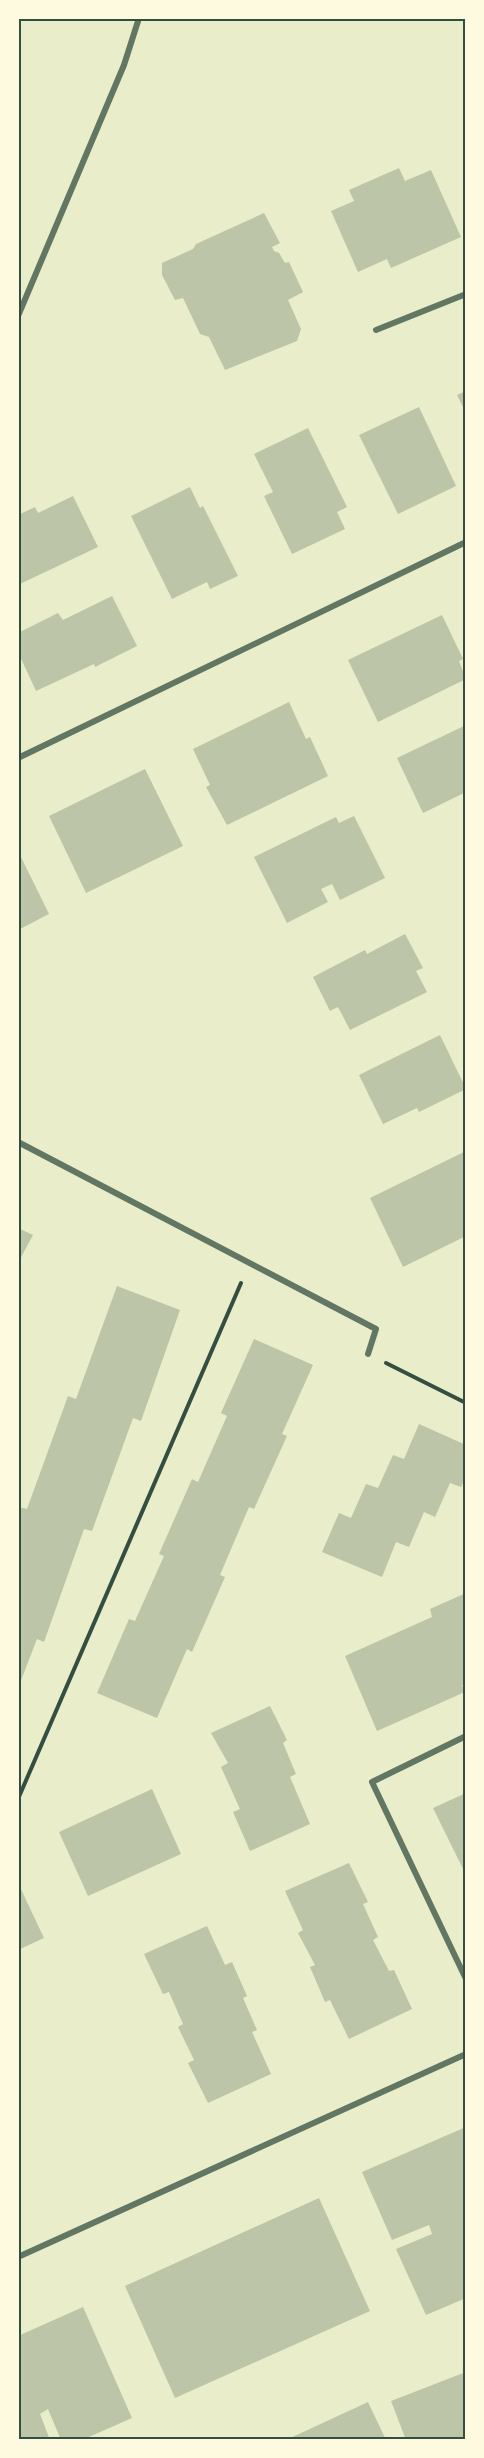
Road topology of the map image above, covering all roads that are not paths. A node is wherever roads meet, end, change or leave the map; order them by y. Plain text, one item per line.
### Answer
1 (140, 18) edge
2 (466, 294) edge
3 (18, 316) edge
4 (376, 330) dead end
5 (466, 542) edge
6 (18, 758) edge
7 (18, 1142) edge
8 (368, 1354) road end
9 (466, 1736) edge
10 (466, 1979) edge
11 (466, 2054) edge
12 (18, 2257) edge

1 - 3 street
2 - 4 street
5 - 6 street
7 - 8 street
9 - 10 street
11 - 12 street

